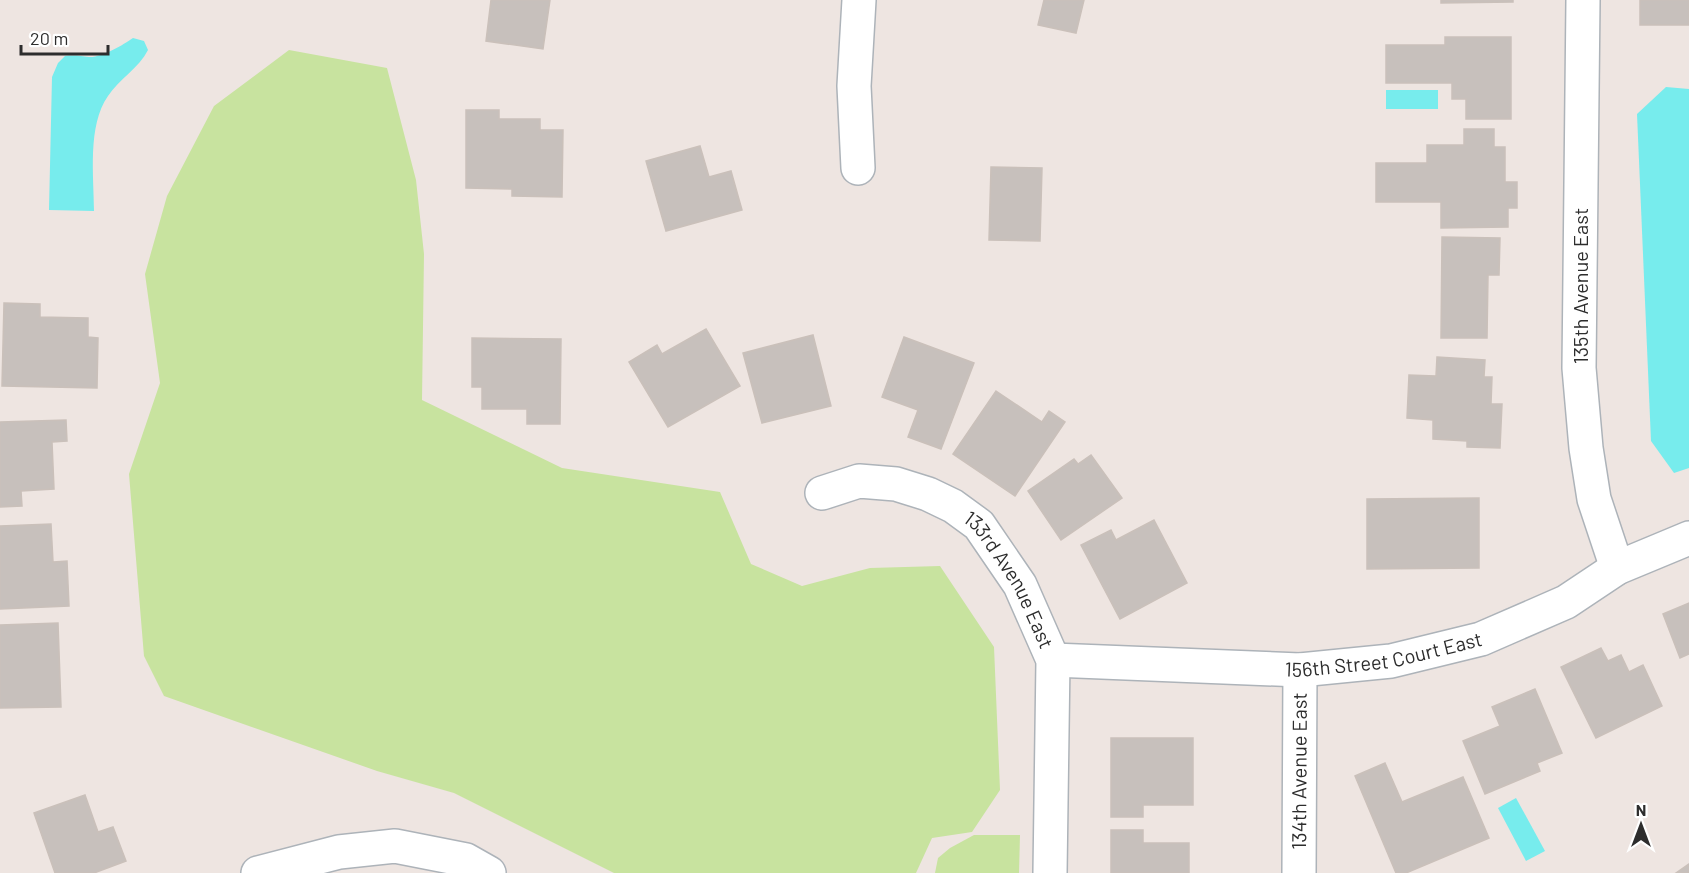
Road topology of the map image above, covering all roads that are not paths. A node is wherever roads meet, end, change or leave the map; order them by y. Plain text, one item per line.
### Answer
1 (859, 0) edge
2 (1583, 0) edge
3 (858, 168) dead end
4 (822, 493) dead end
5 (1689, 538) edge
6 (1617, 568) junction
7 (1053, 660) junction
8 (1300, 670) junction
9 (258, 873) edge
10 (489, 873) edge
11 (1050, 873) edge
12 (1299, 873) edge

1 - 3 street
2 - 6 street, 135th Avenue East
4 - 7 street, 133rd Avenue East
5 - 6 street, 156th Street Court East
6 - 8 street, 156th Street Court East
7 - 8 street, 156th Street Court East
7 - 11 street, 133rd Avenue East
8 - 12 street, 134th Avenue East
9 - 10 street

